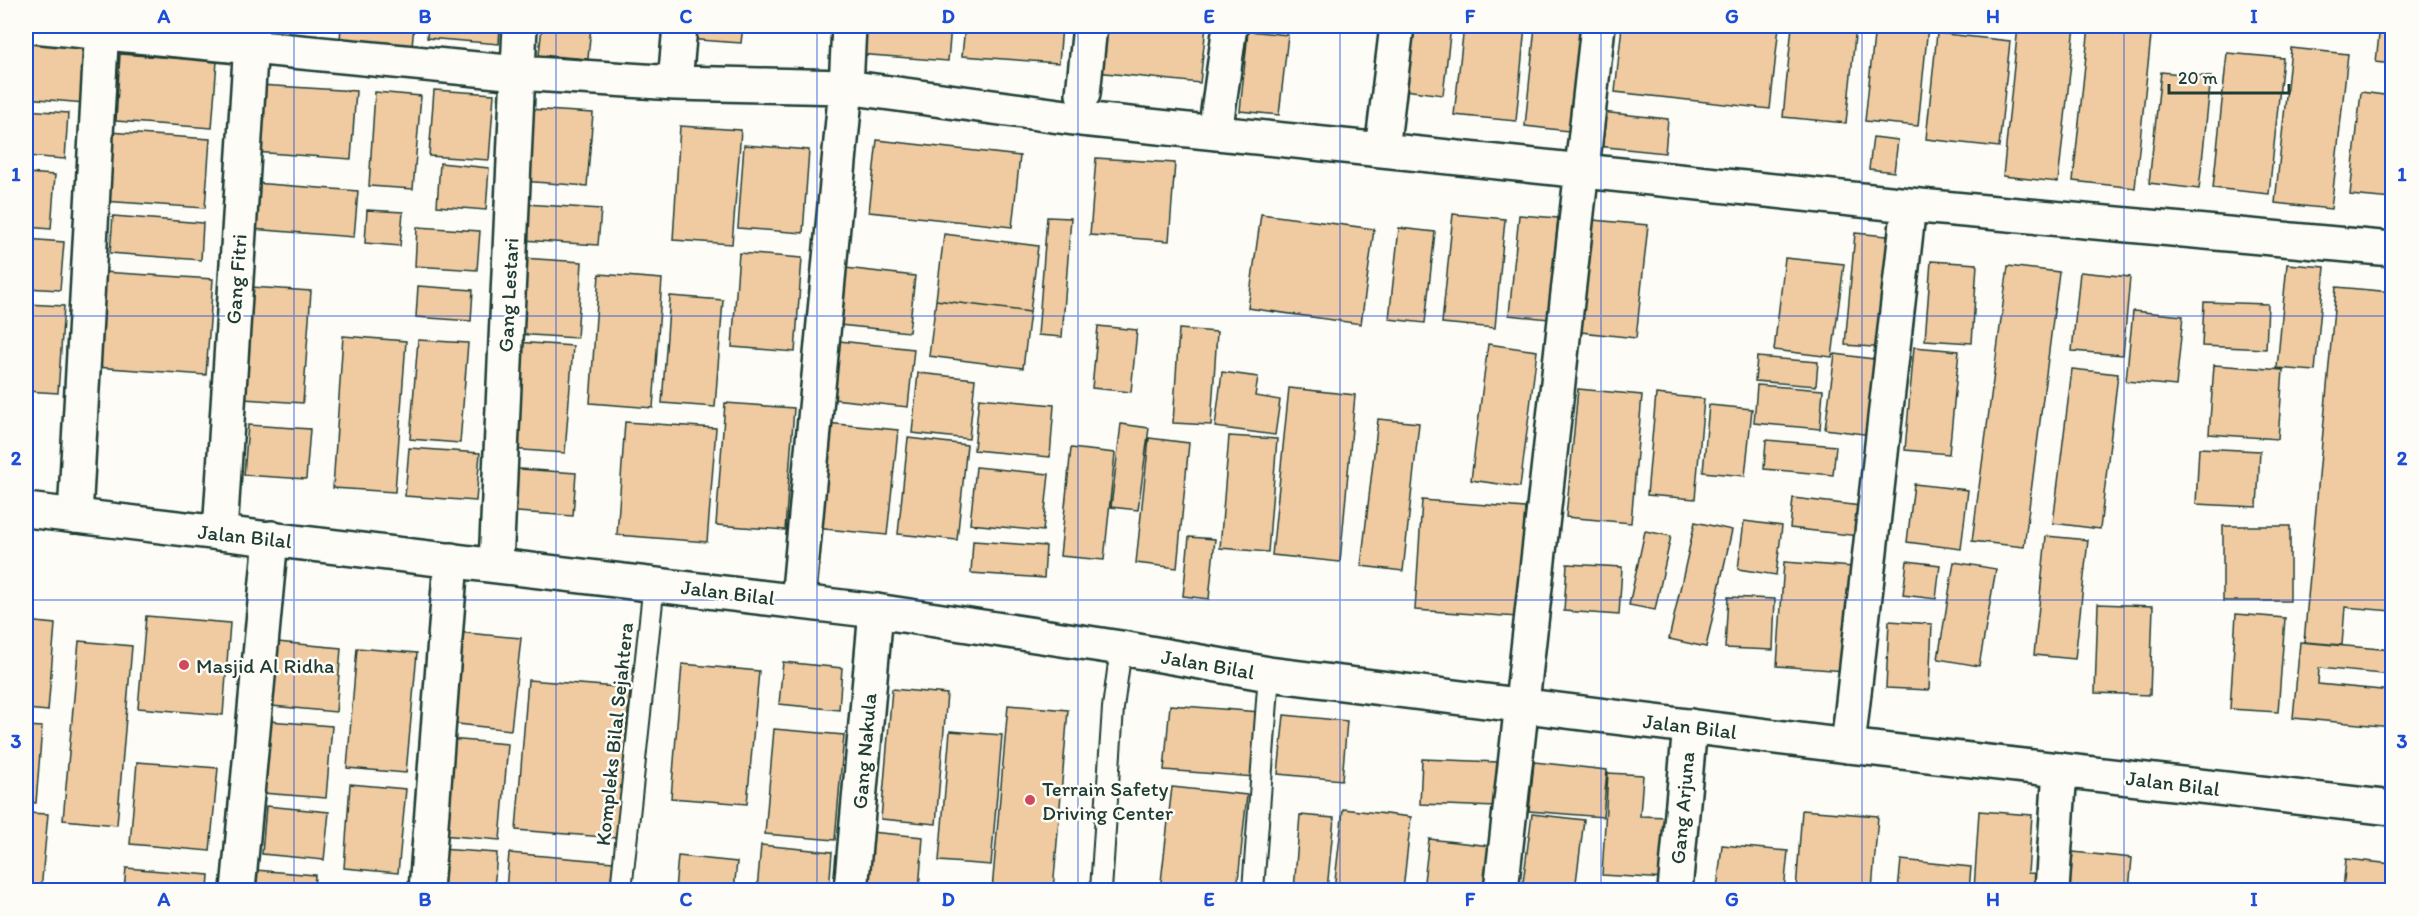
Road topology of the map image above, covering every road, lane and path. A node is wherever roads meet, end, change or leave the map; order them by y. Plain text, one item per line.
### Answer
1 (33, 26) edge
2 (520, 26) edge
3 (680, 26) edge
4 (849, 26) edge
5 (1090, 26) edge
6 (1230, 26) edge
7 (1397, 26) edge
8 (1598, 26) edge
9 (102, 29) edge
10 (251, 36) edge
11 (518, 73) junction
12 (675, 83) junction
13 (846, 87) junction
14 (1083, 94) dead end
15 (1215, 133) junction
16 (1382, 150) junction
17 (1581, 171) junction
18 (1909, 205) junction
19 (2392, 249) edge
20 (26, 510) edge
21 (75, 516) junction
22 (220, 533) junction
23 (271, 538) junction
24 (451, 560) junction
25 (496, 565) junction
26 (654, 583) junction
27 (798, 601) junction
28 (876, 611) junction
29 (1120, 648) junction
30 (1269, 674) junction
31 (1522, 705) junction
32 (1690, 726) junction
33 (1848, 746) junction
34 (2060, 770) junction
35 (2392, 808) edge
36 (238, 891) edge
37 (426, 891) edge
38 (621, 891) edge
39 (851, 891) edge
40 (1101, 891) edge
41 (1252, 891) edge
42 (1501, 891) edge
43 (1675, 891) edge
44 (2052, 891) edge

1 - 9 street
2 - 11 street, Gang Lestari
3 - 12 street
4 - 13 street
5 - 14 street
6 - 15 street
7 - 16 street
8 - 17 street
9 - 10 street
9 - 21 street
10 - 11 street
10 - 22 street, Gang Fitri
11 - 12 street
11 - 25 street, Gang Lestari
12 - 13 street
13 - 15 street
13 - 27 street
15 - 16 street
16 - 17 street
17 - 18 street
17 - 31 street
18 - 19 street
18 - 33 street
20 - 21 street, Jalan Bilal
21 - 22 street, Jalan Bilal
22 - 23 street, Jalan Bilal
23 - 24 street, Jalan Bilal
23 - 36 street
24 - 25 street, Jalan Bilal
24 - 37 street
25 - 26 street, Jalan Bilal
26 - 27 street, Jalan Bilal
26 - 38 lane, Kompleks Bilal Sejahtera
27 - 28 street, Jalan Bilal
28 - 29 street, Jalan Bilal
28 - 39 street, Gang Nakula
29 - 30 street, Jalan Bilal
29 - 40 lane
30 - 31 street, Jalan Bilal
30 - 41 lane
31 - 32 street, Jalan Bilal
31 - 42 street
32 - 33 street, Jalan Bilal
32 - 43 street, Gang Arjuna
33 - 34 street, Jalan Bilal
34 - 35 street, Jalan Bilal
34 - 44 street

